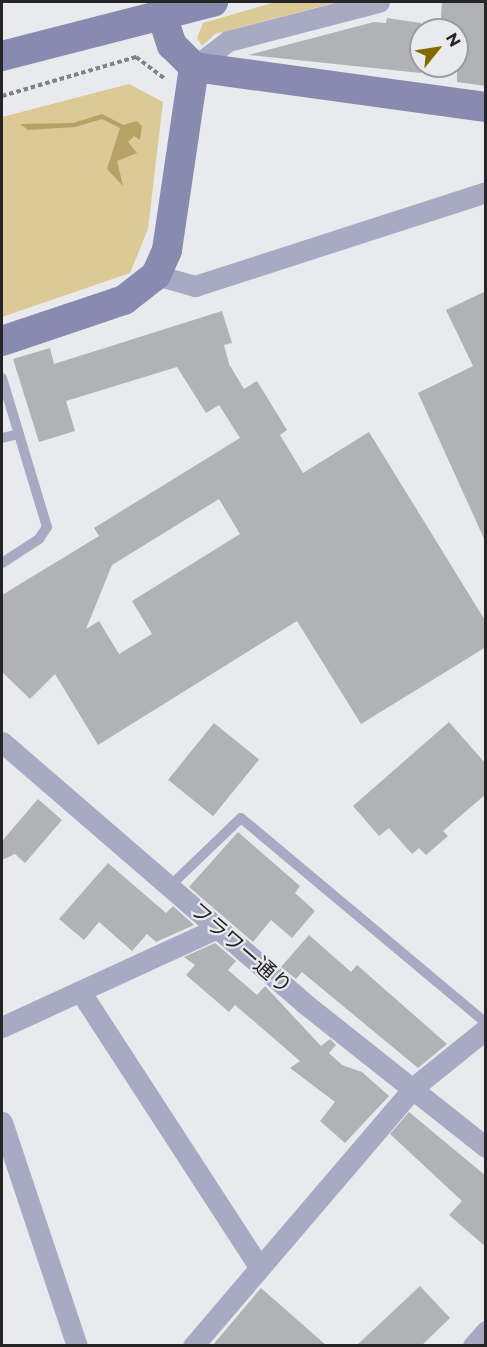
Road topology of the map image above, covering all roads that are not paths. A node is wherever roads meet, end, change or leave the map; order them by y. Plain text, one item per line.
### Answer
1 (213, 2) edge
2 (379, 2) edge
3 (162, 15) junction
4 (2, 56) edge
5 (181, 74) junction
6 (486, 107) edge
7 (486, 192) edge
8 (156, 275) junction
9 (2, 341) edge
10 (2, 378) edge
11 (19, 434) junction
12 (2, 438) edge
13 (2, 563) edge
14 (2, 742) edge
15 (170, 886) junction
16 (217, 928) junction
17 (80, 991) junction
18 (486, 1023) edge
19 (2, 1027) edge
20 (486, 1029) edge
21 (414, 1087) junction
22 (2, 1122) edge
23 (486, 1147) edge
24 (259, 1267) junction
25 (486, 1331) edge
26 (77, 1346) edge
27 (193, 1346) edge
28 (473, 1346) edge

1 - 3 street
2 - 5 street
3 - 4 street
3 - 5 street
5 - 6 street
5 - 8 street
7 - 8 street
8 - 9 street
10 - 11 lane
11 - 12 lane
11 - 13 lane
14 - 15 street, フラワー通り
15 - 16 street, フラワー通り
15 - 18 lane
16 - 17 street
16 - 21 street, フラワー通り
17 - 19 street
17 - 24 street
20 - 21 street
21 - 23 street, フラワー通り
21 - 24 street
22 - 26 street
24 - 27 street
25 - 28 street

